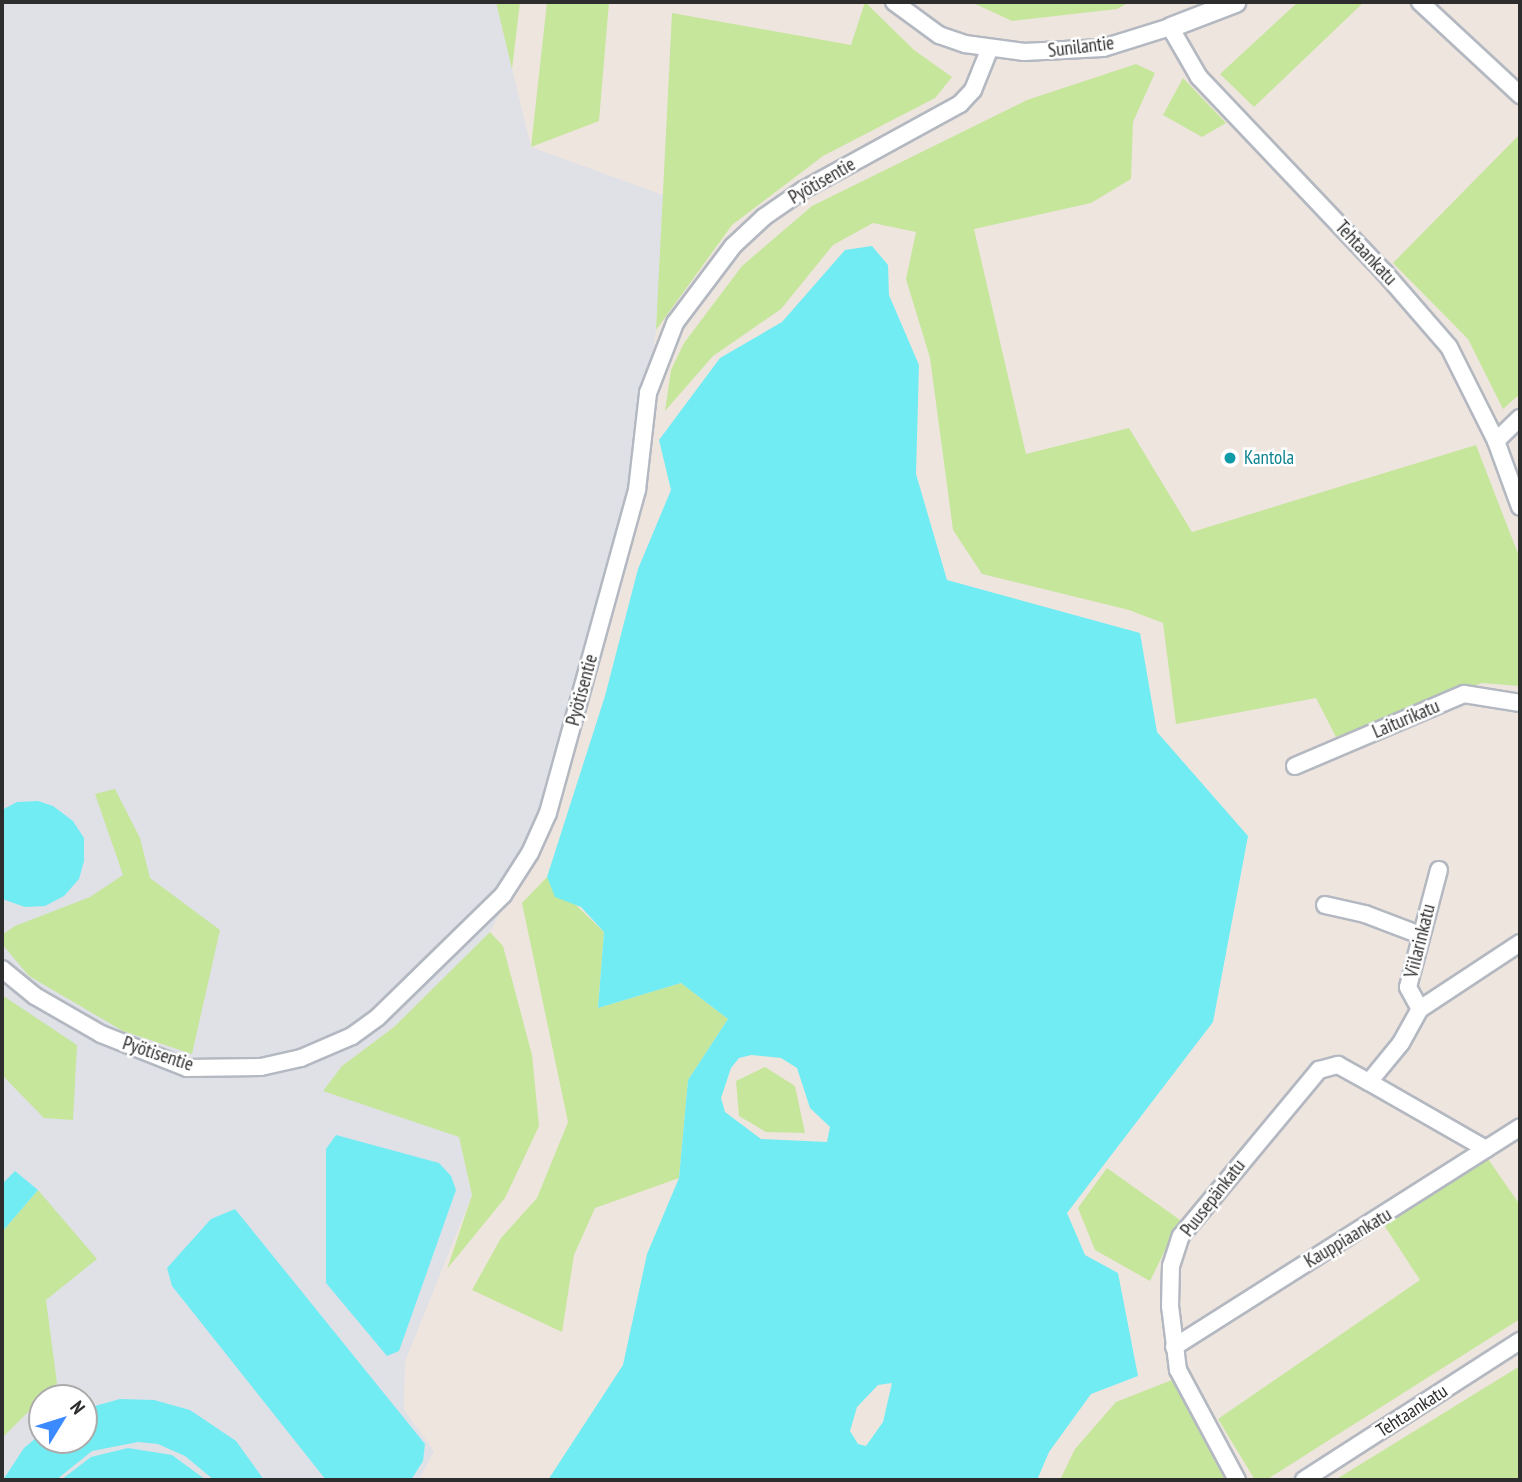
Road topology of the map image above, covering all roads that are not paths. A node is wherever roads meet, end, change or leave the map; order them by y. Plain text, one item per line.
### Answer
1 (894, 2) edge
2 (1235, 2) edge
3 (1420, 2) edge
4 (1170, 27) junction
5 (990, 48) junction
6 (1520, 95) edge
7 (1520, 418) edge
8 (1496, 441) junction
9 (1520, 507) edge
10 (1520, 703) edge
11 (1295, 766) dead end
12 (1439, 870) dead end
13 (1325, 905) dead end
14 (1420, 935) junction
15 (1520, 943) edge
16 (2, 969) edge
17 (1420, 1009) junction
18 (1369, 1082) junction
19 (1520, 1127) edge
20 (1486, 1149) junction
21 (1520, 1341) edge
22 (1174, 1347) junction
23 (1237, 1480) edge
24 (1304, 1480) edge

1 - 5 street, Sunilantie
2 - 4 street
3 - 6 street
4 - 5 street, Sunilantie
4 - 8 street, Tehtaankatu
5 - 16 street, Pyötisentie
7 - 8 street
8 - 9 street, Tehtaankatu
10 - 11 street, Laiturikatu
12 - 14 street, Viilarinkatu
13 - 14 street
14 - 17 street, Viilarinkatu
15 - 17 street
17 - 18 street
18 - 20 street, Puusepänkatu
18 - 22 street, Puusepänkatu
19 - 20 street, Kauppiaankatu
20 - 22 street, Kauppiaankatu
21 - 24 street, Tehtaankatu
22 - 23 street, Puusepänkatu

